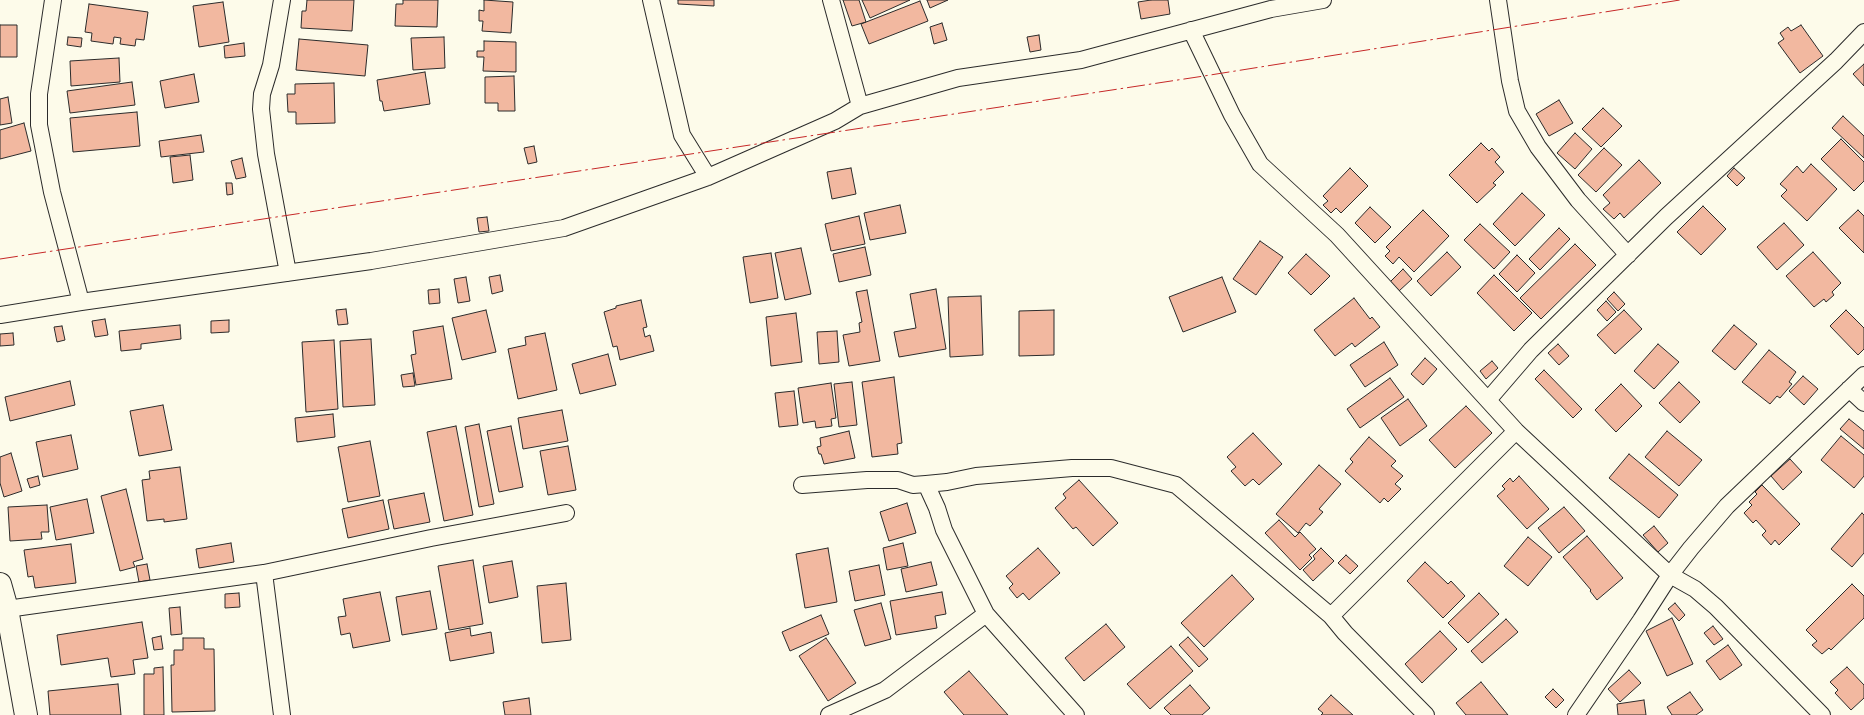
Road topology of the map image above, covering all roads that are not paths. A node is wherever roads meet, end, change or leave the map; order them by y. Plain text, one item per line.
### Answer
1 (53, 0) edge
2 (282, 0) edge
3 (651, 0) edge
4 (831, 0) edge
5 (1323, 0) edge
6 (1498, 0) edge
7 (1191, 30) junction
8 (1864, 32) edge
9 (860, 106) junction
10 (708, 177) junction
11 (1628, 255) junction
12 (288, 273) junction
13 (81, 302) junction
14 (0, 315) edge
15 (1864, 375) edge
16 (1849, 389) junction
17 (1488, 400) junction
18 (1864, 403) edge
19 (1516, 431) junction
20 (926, 484) junction
21 (802, 485) dead end
22 (566, 513) dead end
23 (264, 573) junction
24 (1670, 575) junction
25 (0, 584) edge
26 (7, 609) junction
27 (986, 614) junction
28 (1331, 616) junction
29 (26, 715) edge
30 (282, 715) edge
31 (829, 715) edge
32 (1076, 715) edge
33 (1426, 715) edge
34 (1576, 715) edge
35 (1822, 715) edge

1 - 13 street
2 - 12 street
3 - 10 street
4 - 9 street
5 - 7 street
6 - 11 street
7 - 9 street
7 - 17 street
8 - 11 street
9 - 10 street
10 - 12 street
11 - 17 street
12 - 13 street
13 - 14 street
15 - 16 street
16 - 18 street
16 - 24 street
17 - 19 street
19 - 24 street
19 - 28 street
20 - 21 street
20 - 27 street
20 - 28 street
22 - 23 street
23 - 26 street
23 - 30 street
24 - 34 street
24 - 35 street
25 - 26 street
26 - 29 street
27 - 31 street
27 - 32 street
28 - 33 street

